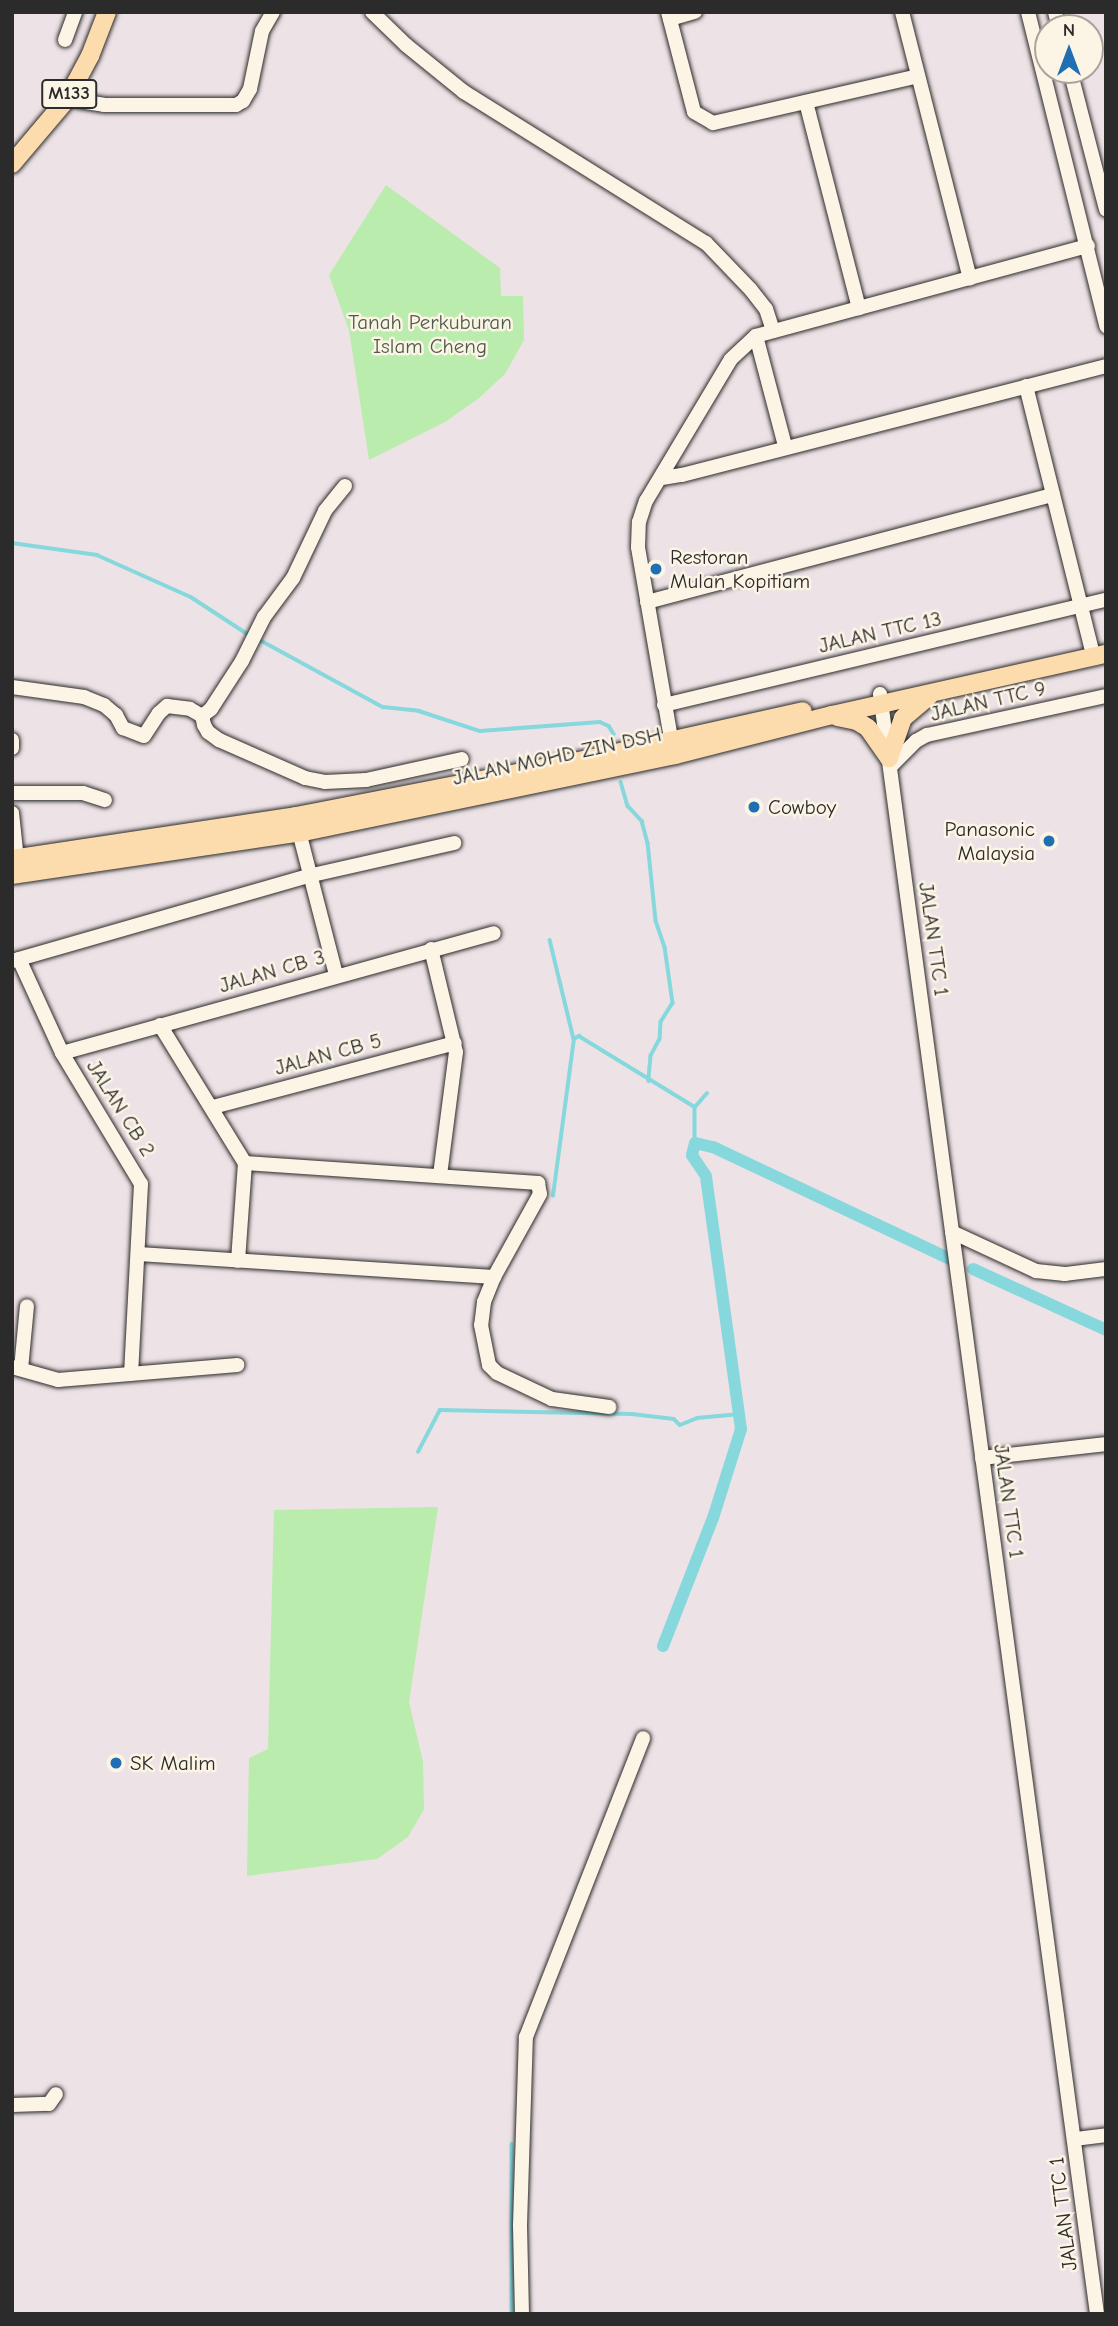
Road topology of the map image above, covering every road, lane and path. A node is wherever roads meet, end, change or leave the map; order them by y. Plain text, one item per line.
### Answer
1 (75, 12) edge
2 (107, 12) edge
3 (273, 12) edge
4 (372, 12) edge
5 (695, 12) edge
6 (902, 12) edge
7 (1028, 12) edge
8 (669, 16) edge
9 (65, 40) dead end
10 (918, 76) junction
11 (1074, 84) edge
12 (67, 99) junction
13 (806, 102) junction
14 (12, 164) edge
15 (1106, 209) edge
16 (1088, 246) junction
17 (970, 278) junction
18 (859, 308) junction
19 (1106, 326) edge
20 (773, 331) junction
21 (756, 336) junction
22 (1106, 366) edge
23 (1026, 386) junction
24 (785, 446) junction
25 (662, 478) junction
26 (345, 486) dead end
27 (1053, 495) junction
28 (1106, 600) edge
29 (647, 601) junction
30 (1081, 606) junction
31 (1101, 648) edge
32 (12, 687) edge
33 (933, 693) junction
34 (1106, 696) edge
35 (881, 699) junction
36 (664, 705) junction
37 (832, 715) junction
38 (202, 716) junction
39 (12, 740) edge
40 (12, 748) edge
41 (673, 748) junction
42 (462, 759) dead end
43 (890, 763) junction
44 (12, 793) edge
45 (105, 800) dead end
46 (12, 813) edge
47 (297, 824) junction
48 (454, 843) dead end
49 (15, 866) edge
50 (308, 876) junction
51 (494, 933) dead end
52 (431, 949) junction
53 (16, 960) edge
54 (336, 975) junction
55 (160, 1024) junction
56 (455, 1043) junction
57 (62, 1053) junction
58 (213, 1107) junction
59 (245, 1163) junction
60 (440, 1175) junction
61 (952, 1232) junction
62 (138, 1254) junction
63 (238, 1261) junction
64 (1106, 1269) edge
65 (494, 1277) junction
66 (27, 1306) dead end
67 (237, 1365) dead end
68 (16, 1368) edge
69 (131, 1374) junction
70 (609, 1407) dead end
71 (1106, 1444) edge
72 (982, 1458) junction
73 (643, 1738) dead end
74 (56, 2094) dead end
75 (12, 2105) edge
76 (1106, 2135) edge
77 (1075, 2139) junction
78 (522, 2314) edge
79 (1097, 2314) edge

1 - 9 street
2 - 12 main road, M133
3 - 12 street
4 - 20 street
5 - 8 street
6 - 10 street
7 - 16 street
8 - 13 street
10 - 13 street
10 - 17 street
11 - 15 street
12 - 14 main road, M133
13 - 18 street
16 - 17 street
16 - 19 street
17 - 18 street
18 - 20 street
20 - 21 street
21 - 24 street
21 - 25 street
22 - 23 street
23 - 24 street
23 - 27 street
24 - 25 street
25 - 29 street
26 - 38 street
27 - 29 street
27 - 30 street
28 - 30 street, JALAN TTC 13
29 - 36 street
30 - 31 street
30 - 36 street, JALAN TTC 13
31 - 33 main road, JALAN MOHD ZIN DSH
31 - 35 main road, JALAN MOHD ZIN DSH
32 - 38 street
33 - 35 main road, JALAN MOHD ZIN DSH
33 - 43 main road
34 - 43 street, JALAN TTC 9
35 - 37 main road, JALAN MOHD ZIN DSH
35 - 41 main road, JALAN MOHD ZIN DSH
35 - 43 street, JALAN TTC 1
36 - 41 street
37 - 41 main road, JALAN MOHD ZIN DSH
37 - 43 main road
38 - 42 street
39 - 40 street
41 - 47 main road, JALAN MOHD ZIN DSH
43 - 61 street, JALAN TTC 1
44 - 45 street
46 - 49 street
47 - 49 main road, JALAN MOHD ZIN DSH
47 - 50 street
48 - 50 street
50 - 53 street
50 - 54 street
51 - 52 street, JALAN CB 3
52 - 54 street, JALAN CB 3
52 - 56 street
53 - 57 street, JALAN CB 2
54 - 55 street, JALAN CB 3
55 - 57 street, JALAN CB 3
55 - 58 street
56 - 58 street, JALAN CB 5
56 - 60 street
57 - 62 street, JALAN CB 2
58 - 59 street
59 - 60 street
59 - 63 street
60 - 65 street
61 - 64 street
61 - 72 street, JALAN TTC 1
62 - 63 street
62 - 69 street, JALAN CB 2
63 - 65 street
65 - 70 street
66 - 68 street
67 - 69 street
68 - 69 street
71 - 72 street
72 - 77 street, JALAN TTC 1
73 - 78 street
74 - 75 street
76 - 77 street
77 - 79 street, JALAN TTC 1

